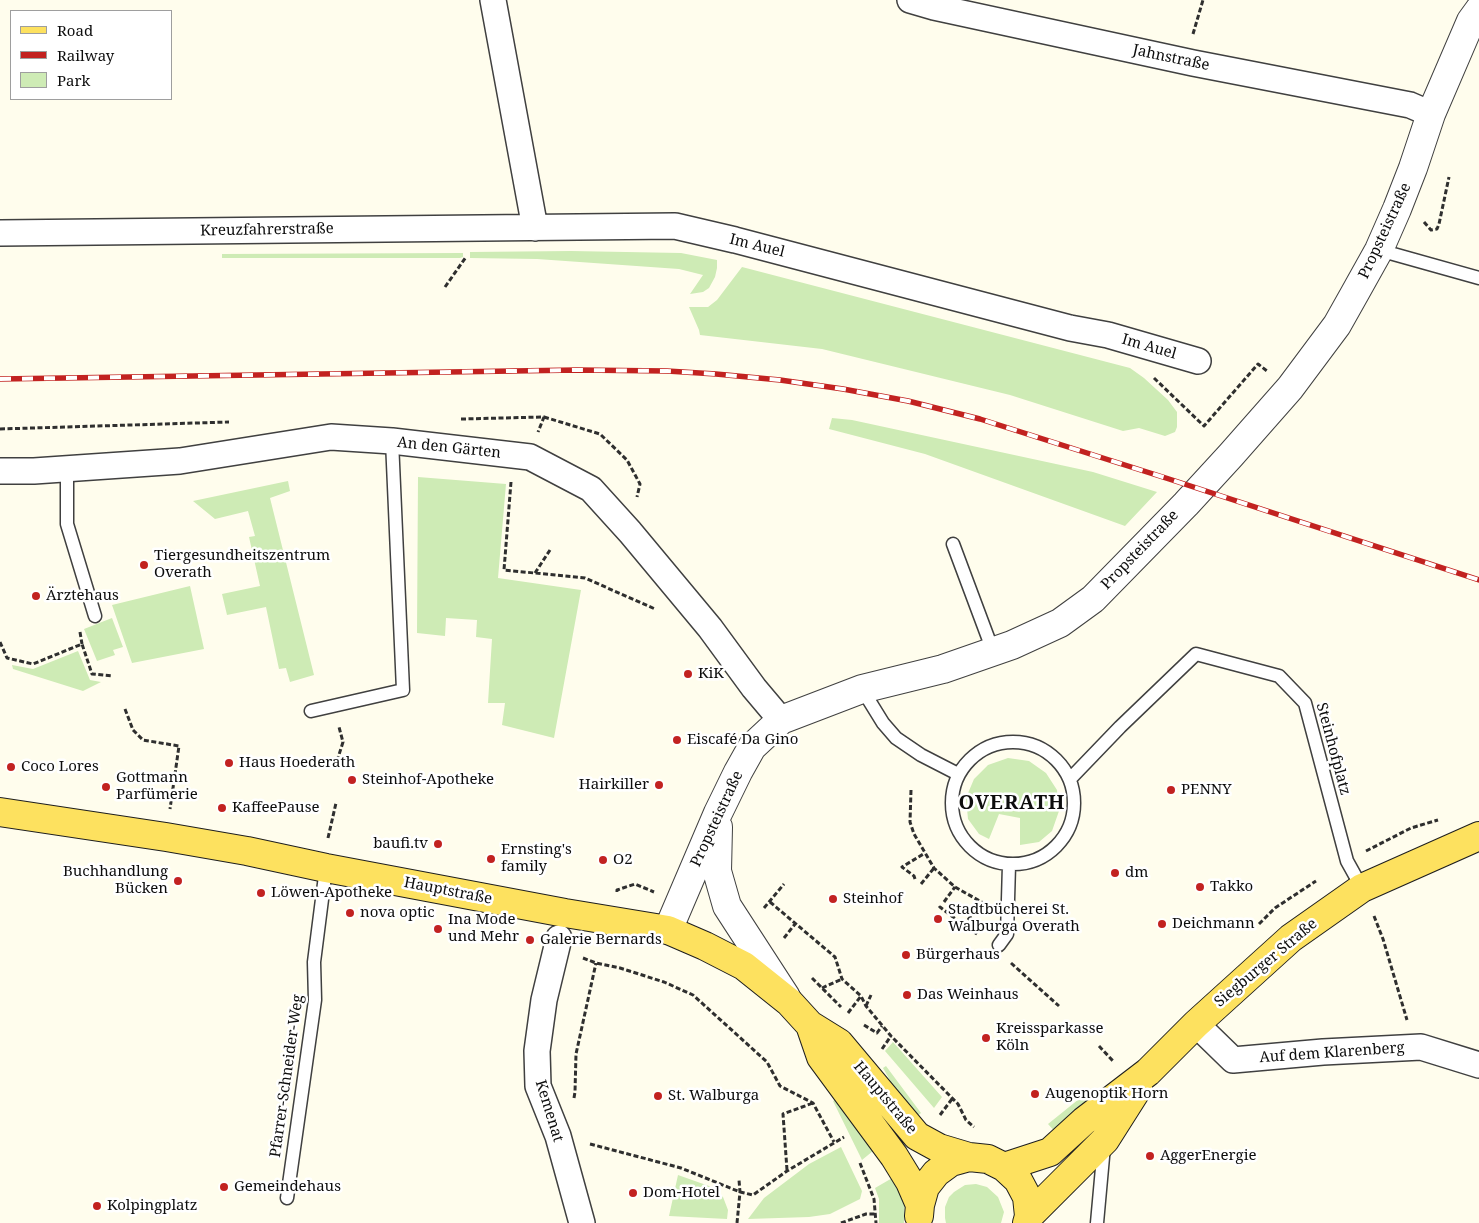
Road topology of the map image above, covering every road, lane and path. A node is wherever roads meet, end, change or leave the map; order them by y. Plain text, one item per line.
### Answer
1 (493, 0) edge
2 (910, 0) edge
3 (1203, 0) edge
4 (934, 3) edge
5 (1479, 10) edge
6 (1185, 61) junction
7 (1431, 114) junction
8 (1443, 176) dead end
9 (1422, 218) dead end
10 (534, 228) junction
11 (0, 233) edge
12 (1379, 250) junction
13 (466, 258) dead end
14 (1479, 278) edge
15 (445, 287) dead end
16 (1198, 361) dead end
17 (1253, 370) dead end
18 (1149, 374) dead end
19 (544, 417) dead end
20 (392, 441) junction
21 (67, 469) junction
22 (0, 471) edge
23 (511, 480) dead end
24 (630, 532) junction
25 (954, 544) dead end
26 (550, 550) dead end
27 (534, 573) junction
28 (662, 612) dead end
29 (95, 616) dead end
30 (80, 629) dead end
31 (0, 642) edge
32 (82, 644) junction
33 (993, 651) junction
34 (113, 676) dead end
35 (862, 689) junction
36 (335, 707) junction
37 (125, 709) dead end
38 (311, 711) dead end
39 (781, 720) junction
40 (337, 761) dead end
41 (958, 774) junction
42 (1070, 779) junction
43 (911, 790) dead end
44 (336, 802) dead end
45 (0, 812) edge
46 (718, 813) junction
47 (1479, 836) edge
48 (166, 837) junction
49 (925, 853) junction
50 (1009, 865) junction
51 (323, 868) junction
52 (934, 868) junction
53 (914, 879) dead end
54 (635, 884) dead end
55 (784, 884) dead end
56 (921, 884) dead end
57 (955, 887) junction
58 (617, 890) dead end
59 (1367, 900) junction
60 (770, 902) junction
61 (944, 902) dead end
62 (981, 903) junction
63 (756, 905) dead end
64 (989, 905) dead end
65 (939, 908) dead end
66 (968, 920) dead end
67 (795, 924) junction
68 (982, 929) dead end
69 (668, 930) junction
70 (783, 939) dead end
71 (999, 945) dead end
72 (568, 946) joint
73 (1007, 960) dead end
74 (596, 964) junction
75 (842, 978) junction
76 (822, 988) dead end
77 (871, 995) dead end
78 (861, 996) junction
79 (790, 1002) junction
80 (866, 1006) junction
81 (1059, 1006) dead end
82 (855, 1019) dead end
83 (862, 1024) dead end
84 (1196, 1024) junction
85 (810, 1025) junction
86 (882, 1026) junction
87 (891, 1036) junction
88 (1099, 1046) dead end
89 (882, 1048) dead end
90 (1416, 1048) junction
91 (1114, 1062) dead end
92 (1479, 1065) edge
93 (1148, 1072) junction
94 (952, 1099) junction
95 (812, 1103) junction
96 (941, 1113) dead end
97 (979, 1131) dead end
98 (558, 1136) junction
99 (842, 1138) dead end
100 (1105, 1140) junction
101 (834, 1142) junction
102 (969, 1157) junction
103 (1004, 1167) junction
104 (787, 1171) junction
105 (867, 1178) dead end
106 (739, 1180) dead end
107 (740, 1192) junction
108 (286, 1198) dead end
109 (876, 1214) junction
110 (919, 1218) edge
111 (1028, 1219) edge
112 (582, 1223) edge
113 (737, 1223) edge
114 (841, 1223) edge
115 (876, 1223) edge
116 (1097, 1223) edge

1 - 10 street
2 - 4 street, Jahnstraße
3 - 6 path
4 - 6 street, Jahnstraße
5 - 7 street, Propsteistraße
6 - 7 street, Jahnstraße
7 - 12 street, Propsteistraße
8 - 9 path
10 - 11 street, Kreuzfahrerstraße
10 - 16 street, Im Auel
12 - 14 lane
12 - 33 street, Propsteistraße
13 - 15 path
17 - 18 path
19 - 24 path
20 - 21 street, An den Gärten
20 - 24 street, An den Gärten
20 - 36 lane
21 - 22 street, An den Gärten
21 - 29 lane
23 - 27 path
24 - 39 street, An den Gärten
25 - 33 lane
26 - 27 path
27 - 28 path
30 - 32 path
31 - 32 path
32 - 34 path
33 - 35 street, Propsteistraße
35 - 39 street, Propsteistraße
35 - 41 lane
36 - 38 lane
36 - 40 path
37 - 48 path
39 - 46 street, Propsteistraße
41 - 42 lane
41 - 50 lane
42 - 50 lane
42 - 59 lane, Steinhofplatz
43 - 49 path
44 - 51 path
45 - 48 main road, Hauptstraße
46 - 69 street, Propsteistraße
46 - 79 street
47 - 59 main road, Siegburger Straße
48 - 51 main road, Hauptstraße
49 - 52 path
49 - 53 path
50 - 71 lane
51 - 69 main road, Hauptstraße
51 - 108 lane, Pfarrer-Schneider-Weg
52 - 56 path
52 - 57 path
54 - 58 path
55 - 60 path
57 - 61 path
57 - 62 path
59 - 84 main road, Siegburger Straße
59 - 90 path
60 - 63 path
60 - 67 path
62 - 64 path
62 - 66 path
65 - 68 path
67 - 70 path
67 - 75 path
69 - 79 main road, Hauptstraße
72 - 74 path
72 - 98 street, Kemenat
73 - 81 path
74 - 95 path
74 - 98 path
75 - 76 path
75 - 78 path
77 - 80 path
78 - 80 path
78 - 82 path
79 - 85 main road, Hauptstraße
80 - 86 path
83 - 86 path
84 - 90 street, Auf dem Klarenberg
84 - 93 main road, Siegburger Straße
85 - 102 main road, Hauptstraße
85 - 110 main road, Hauptstraße
86 - 87 path
87 - 89 path
87 - 94 path
88 - 91 path
90 - 92 street, Auf dem Klarenberg
93 - 100 main road, Siegburger Straße
93 - 103 main road, Siegburger Straße
94 - 96 path
94 - 97 path
95 - 101 path
95 - 104 path
98 - 107 path
98 - 112 street, Kemenat
99 - 101 path
100 - 111 main road, Siegburger Straße
100 - 116 lane
101 - 104 path
102 - 103 main road, Hauptstraße
102 - 110 main road
103 - 111 main road
104 - 107 path
105 - 109 path
106 - 107 path
107 - 113 path
109 - 114 path
109 - 115 path

